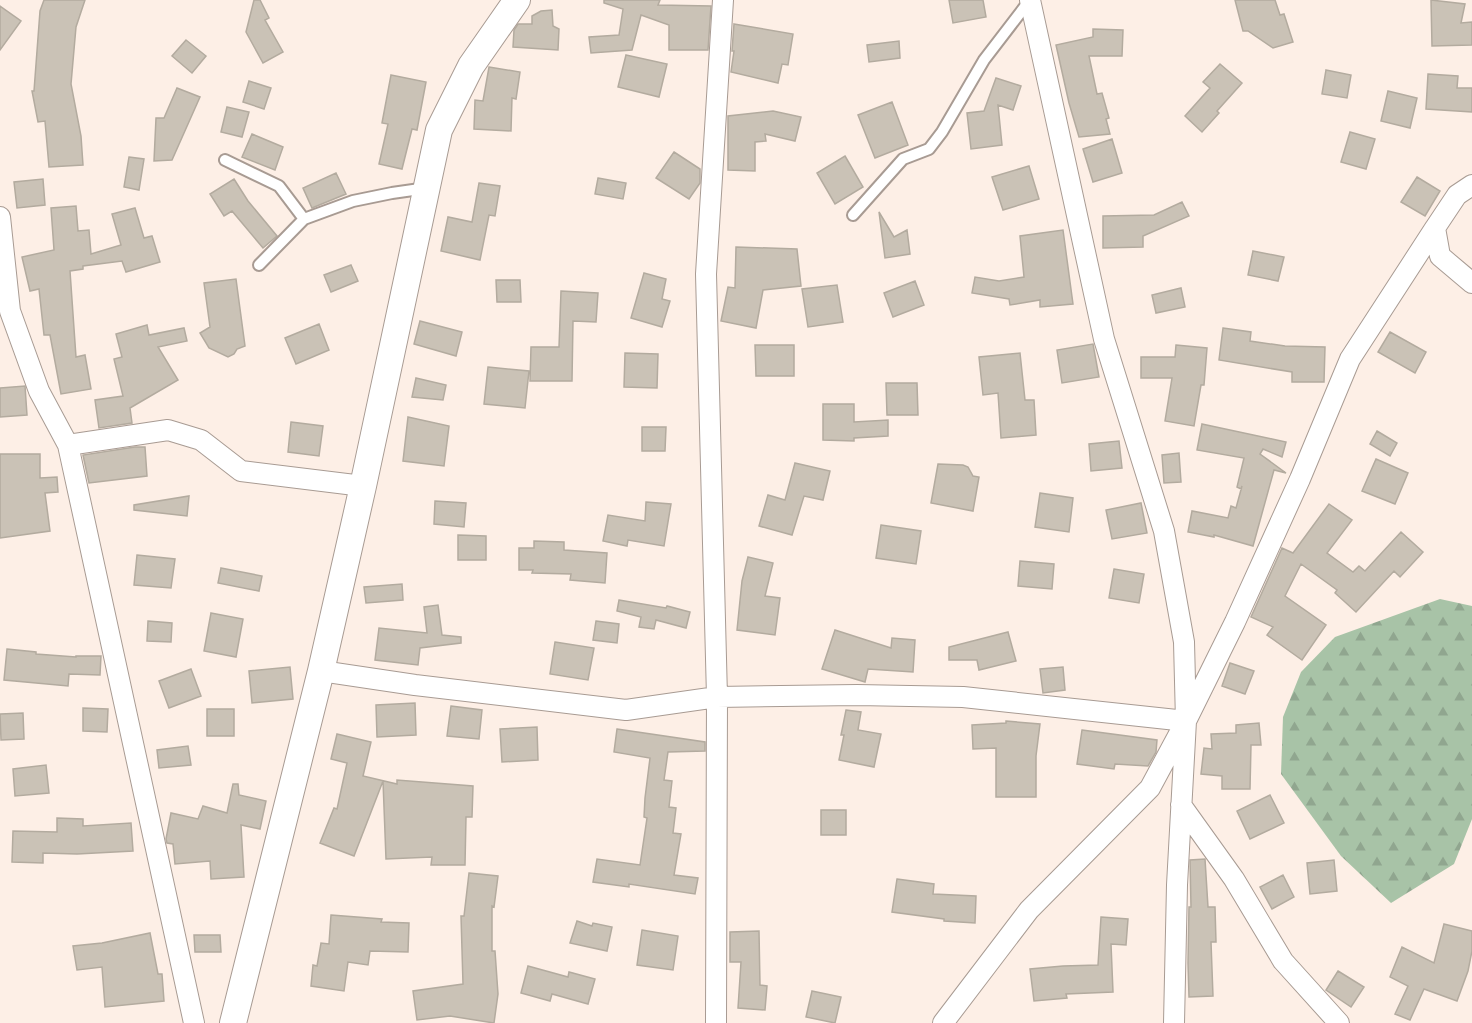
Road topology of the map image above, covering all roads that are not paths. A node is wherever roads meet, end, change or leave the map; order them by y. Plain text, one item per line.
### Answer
1 (517, 0) edge
2 (723, 0) edge
3 (1030, 0) edge
4 (225, 159) dead end
5 (1472, 185) edge
6 (427, 188) junction
7 (853, 215) dead end
8 (0, 217) edge
9 (304, 219) junction
10 (1435, 228) junction
11 (259, 265) dead end
12 (1472, 283) edge
13 (68, 445) junction
14 (363, 486) junction
15 (321, 671) junction
16 (717, 696) junction
17 (1186, 721) junction
18 (1181, 805) junction
19 (194, 1023) edge
20 (233, 1023) edge
21 (716, 1023) edge
22 (943, 1023) edge
23 (1174, 1023) edge
24 (1339, 1023) edge

1 - 6 street
2 - 16 street
3 - 7 lane
3 - 17 street
4 - 9 lane
5 - 10 street
6 - 9 lane
6 - 14 street
8 - 13 street
9 - 11 lane
10 - 12 street
10 - 17 street
13 - 14 street
13 - 19 street
14 - 15 street
15 - 16 street
15 - 20 street
16 - 17 street
16 - 21 street
17 - 18 street
17 - 22 street
18 - 23 street
18 - 24 street

